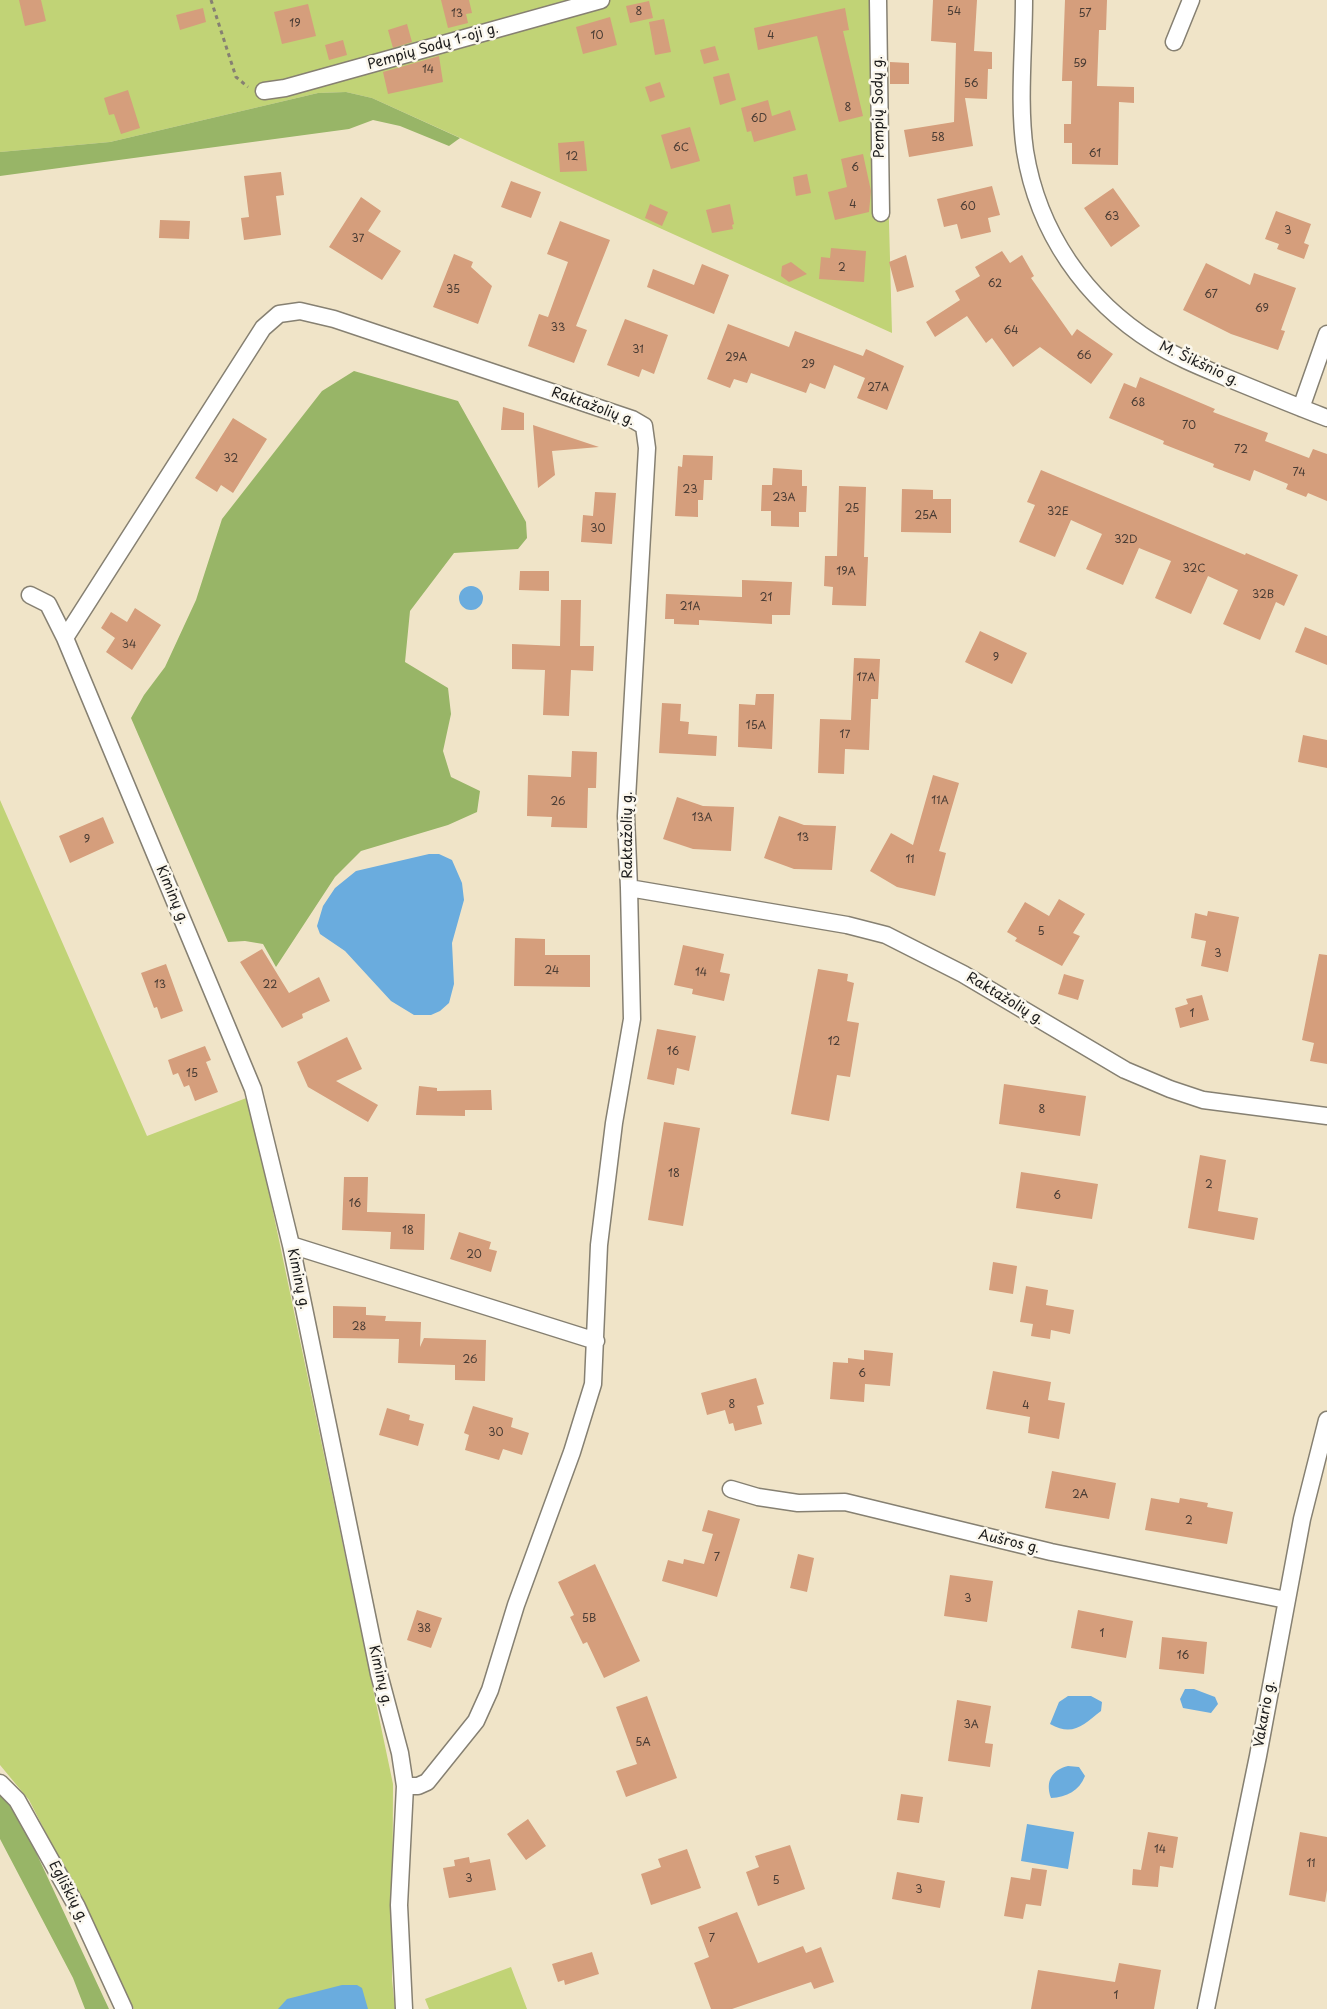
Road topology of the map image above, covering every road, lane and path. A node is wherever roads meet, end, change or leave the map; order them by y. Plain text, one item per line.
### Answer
1 (211, 0) edge
2 (601, 0) edge
3 (878, 0) edge
4 (1024, 0) edge
5 (1192, 0) edge
6 (1174, 42) dead end
7 (264, 91) joint
8 (881, 214) dead end
9 (1327, 334) edge
10 (1301, 408) junction
11 (1327, 418) edge
12 (30, 594) dead end
13 (65, 638) junction
14 (629, 888) junction
15 (1327, 1116) edge
16 (291, 1245) junction
17 (596, 1341) junction
18 (1327, 1420) edge
19 (731, 1489) dead end
20 (1286, 1600) junction
21 (0, 1783) edge
22 (405, 1786) junction
23 (124, 2009) edge
24 (404, 2009) edge
25 (1206, 2009) edge

1 - 7 path
2 - 7 street, Pempių Sodų 1-oji g.
3 - 8 street, Pempių Sodų g.
4 - 10 street, M. Šikšnio g.
5 - 6 street
9 - 10 street
10 - 11 street, M. Šikšnio g.
12 - 13 street, Kiminų g.
13 - 14 street, Raktažolių g.
13 - 16 street, Kiminų g.
14 - 15 street, Raktažolių g.
14 - 17 street
16 - 17 street
16 - 22 street, Kiminų g.
17 - 22 street
18 - 20 street, Vakario g.
19 - 20 street, Aušros g.
20 - 25 street, Vakario g.
21 - 23 street, Egliškių g.
22 - 24 street, Kiminų g.

